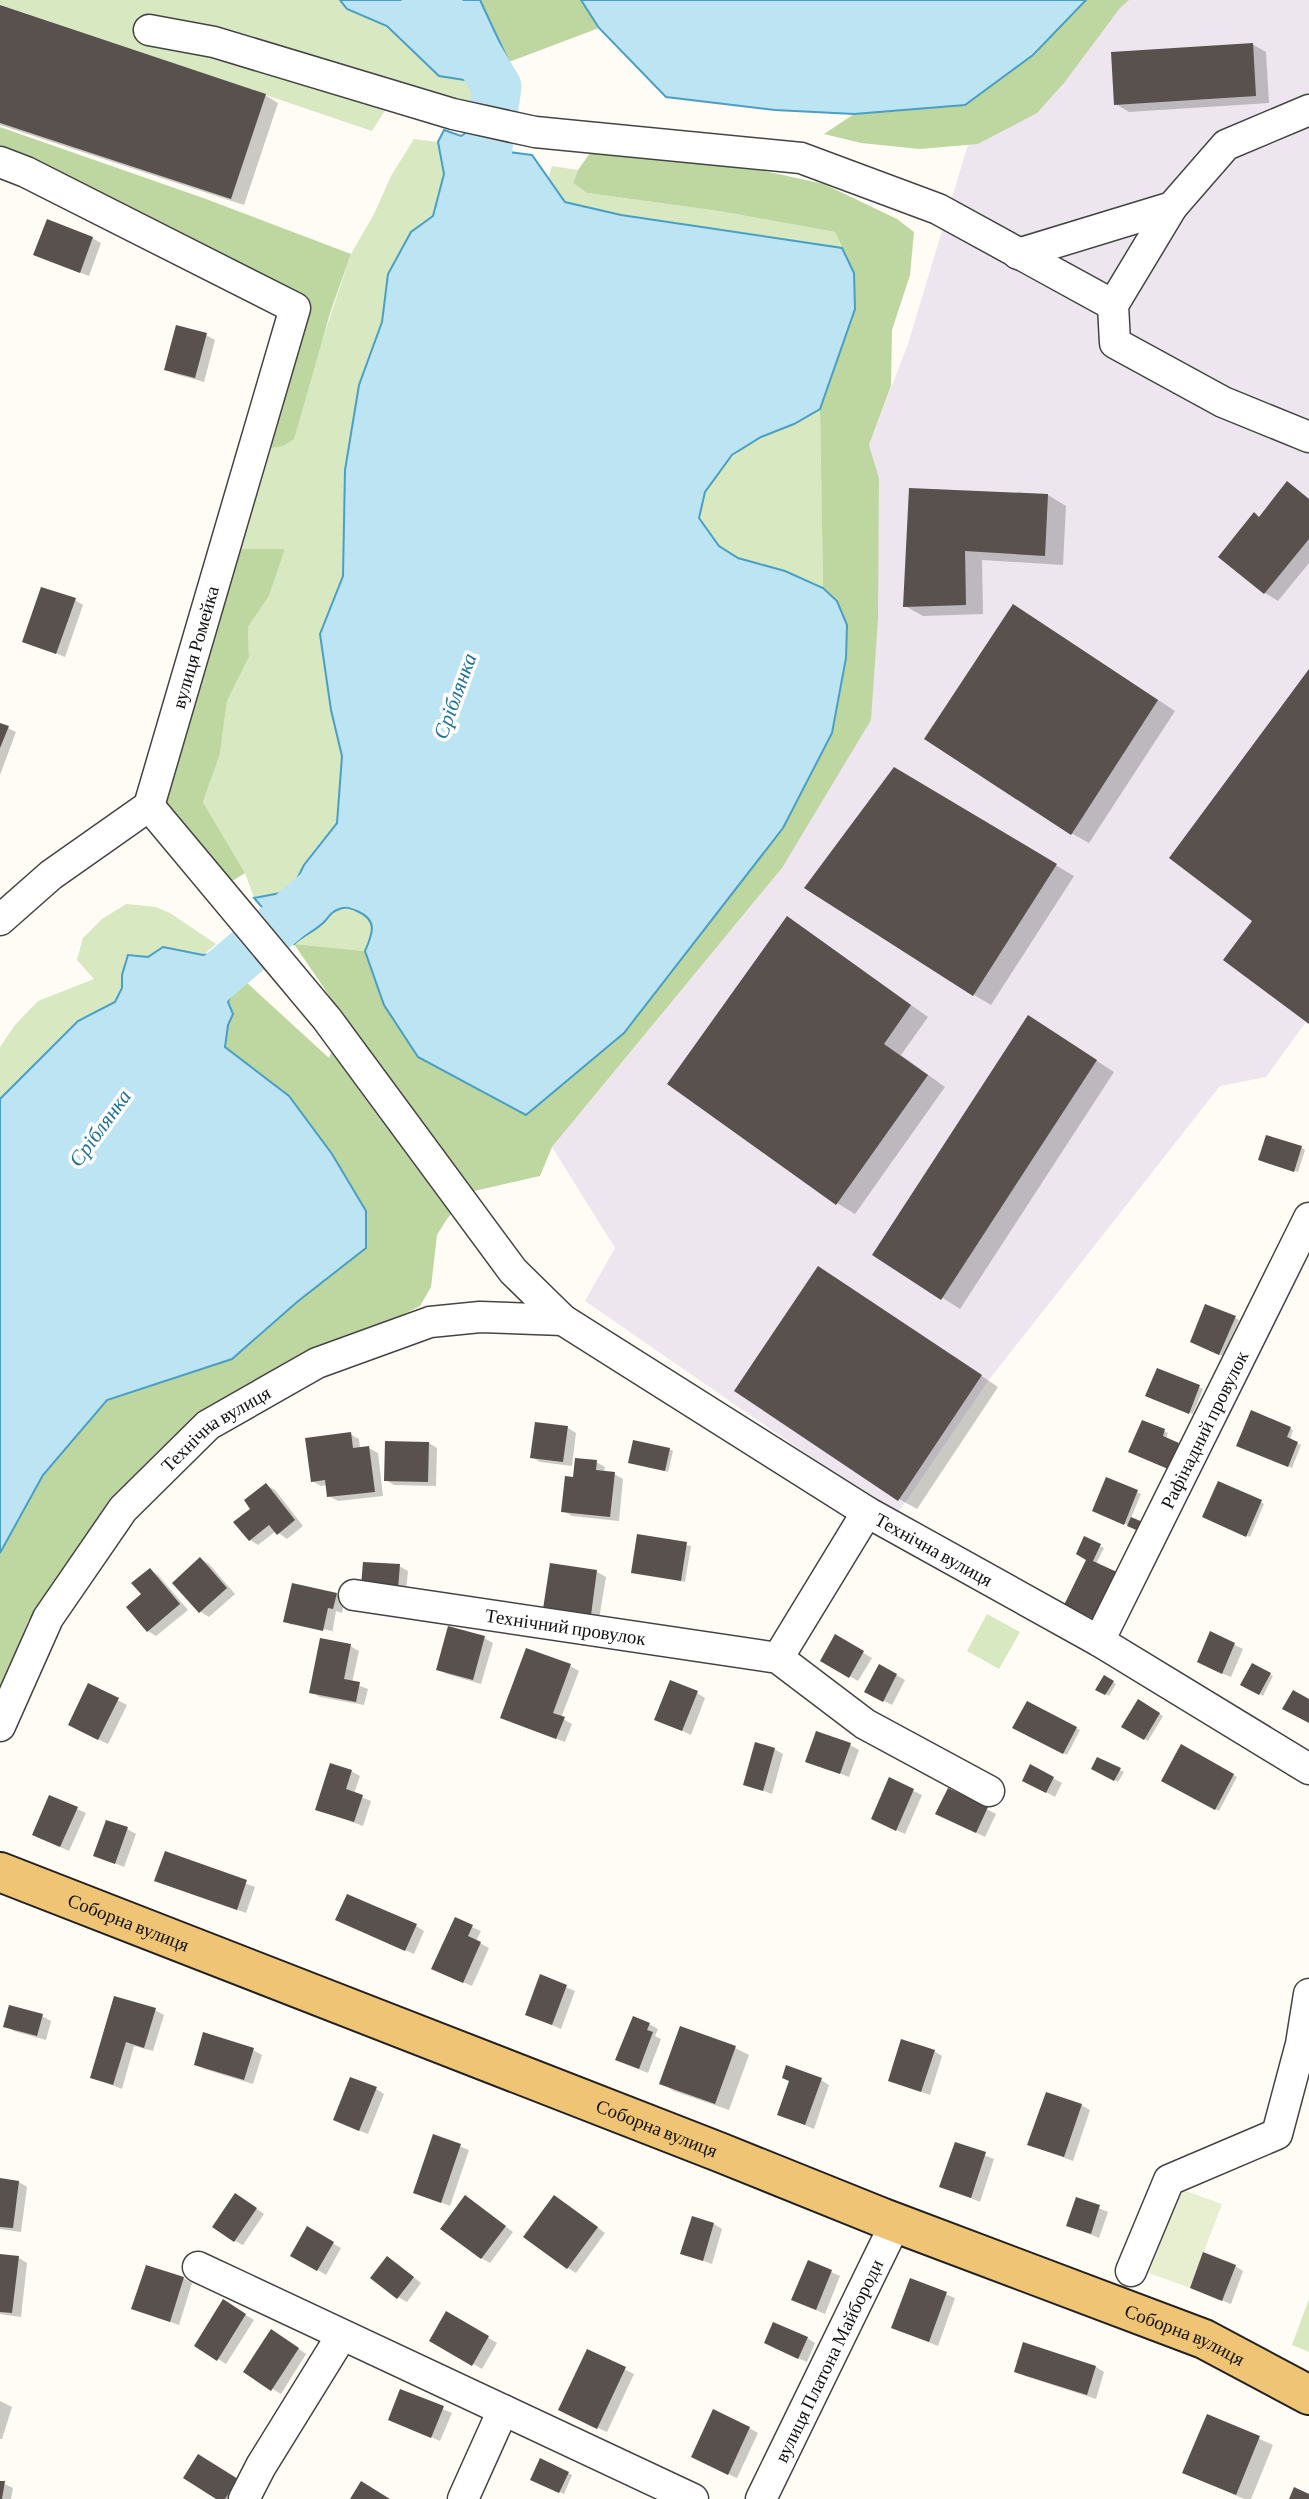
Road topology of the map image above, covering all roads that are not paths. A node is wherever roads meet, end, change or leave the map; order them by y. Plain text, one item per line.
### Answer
1 (149, 30) dead end
2 (1309, 110) edge
3 (0, 162) edge
4 (1172, 207) junction
5 (1018, 254) junction
6 (1113, 305) junction
7 (1309, 437) edge
8 (149, 806) junction
9 (0, 920) edge
10 (1309, 1218) edge
11 (564, 1320) junction
12 (867, 1512) junction
13 (354, 1595) dead end
14 (1099, 1642) junction
15 (778, 1658) junction
16 (0, 1726) edge
17 (1309, 1769) edge
18 (989, 1791) dead end
19 (2, 1878) edge
20 (1309, 1994) edge
21 (896, 2222) junction
22 (198, 2267) dead end
23 (1130, 2271) dead end
24 (342, 2334) junction
25 (1309, 2395) edge
26 (503, 2410) junction
27 (244, 2499) edge
28 (463, 2499) edge
29 (693, 2499) edge
30 (761, 2499) edge

1 - 5 street
2 - 4 street
3 - 8 street, вулиця Ромейка
4 - 5 street
4 - 6 street
5 - 6 street
6 - 7 street
8 - 9 street
8 - 11 street, Технічна вулиця
10 - 14 street, Рафінадний провулок
11 - 12 street, Технічна вулиця
11 - 16 street, Технічна вулиця
12 - 14 street, Технічна вулиця
12 - 15 street
13 - 15 street, Технічний провулок
14 - 17 street, Технічна вулиця
15 - 18 street, Технічний провулок
19 - 21 main road, Соборна вулиця
20 - 23 street
21 - 25 main road, Соборна вулиця
21 - 30 street, вулиця Платона Майбороди
22 - 24 street
24 - 26 street
24 - 27 street
26 - 28 street
26 - 29 street

